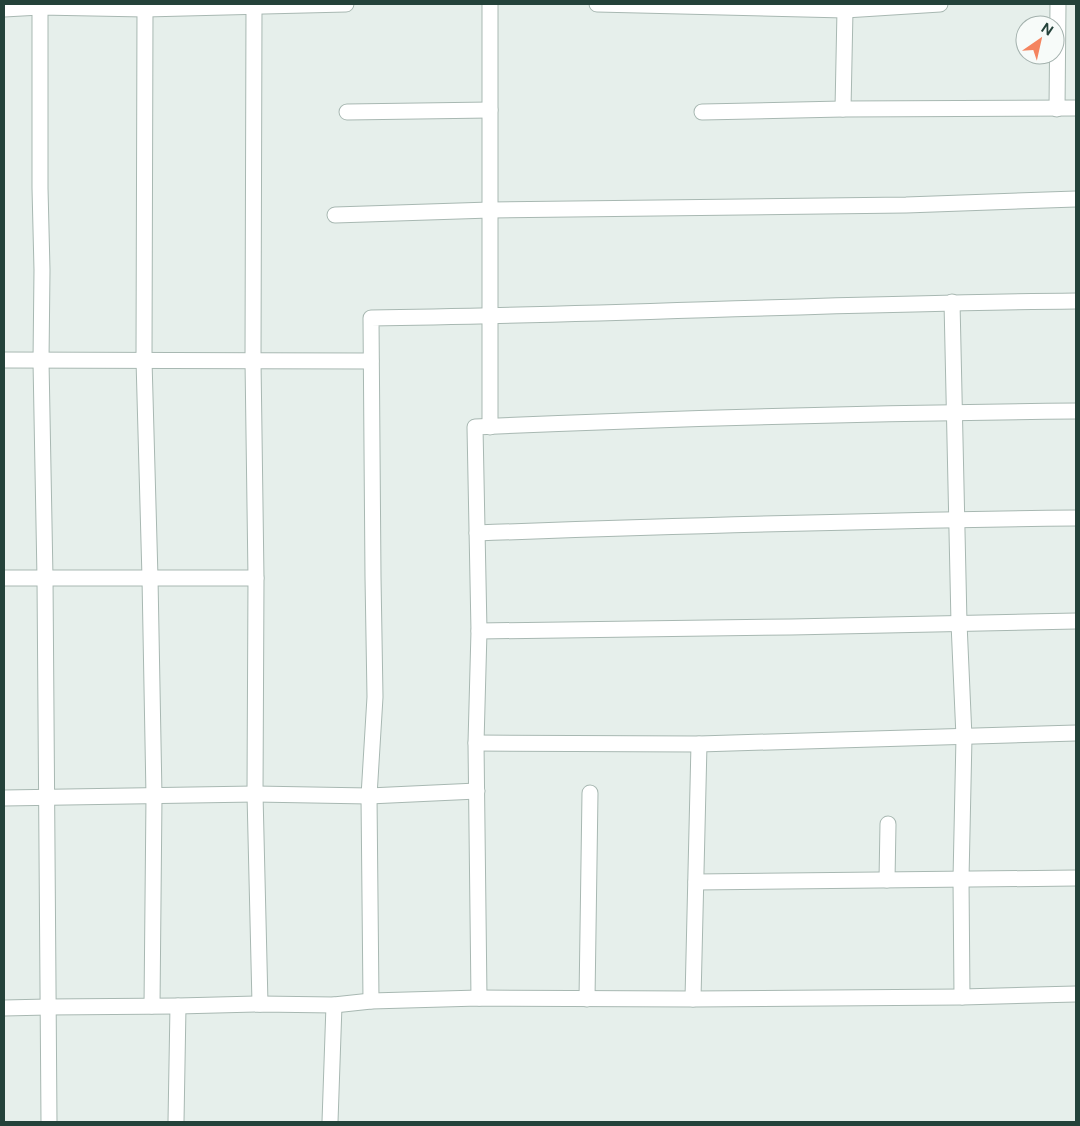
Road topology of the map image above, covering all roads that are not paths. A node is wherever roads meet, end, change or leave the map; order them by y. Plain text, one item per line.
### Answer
1 (346, 4) edge
2 (490, 4) edge
3 (597, 4) edge
4 (940, 4) edge
5 (1058, 4) edge
6 (254, 5) junction
7 (40, 6) junction
8 (4, 9) edge
9 (145, 9) junction
10 (845, 10) junction
11 (1076, 108) edge
12 (843, 109) junction
13 (1057, 109) junction
14 (490, 110) junction
15 (347, 112) dead end
16 (702, 112) dead end
17 (1076, 199) edge
18 (490, 210) junction
19 (335, 215) dead end
20 (1076, 300) edge
21 (952, 302) junction
22 (490, 317) junction
23 (4, 360) edge
24 (41, 360) junction
25 (144, 360) junction
26 (253, 361) junction
27 (371, 361) junction
28 (1076, 411) edge
29 (955, 412) junction
30 (490, 427) junction
31 (1076, 518) edge
32 (957, 519) junction
33 (477, 533) junction
34 (4, 578) edge
35 (45, 578) junction
36 (150, 578) junction
37 (256, 578) junction
38 (1076, 621) edge
39 (959, 623) junction
40 (479, 631) junction
41 (1076, 733) edge
42 (964, 737) junction
43 (476, 742) junction
44 (699, 744) junction
45 (477, 791) junction
46 (590, 793) dead end
47 (255, 794) junction
48 (154, 796) junction
49 (369, 796) junction
50 (4, 798) edge
51 (47, 798) junction
52 (888, 824) dead end
53 (1076, 878) edge
54 (961, 879) junction
55 (886, 880) junction
56 (696, 882) junction
57 (1076, 994) edge
58 (962, 997) junction
59 (479, 998) junction
60 (587, 998) junction
61 (693, 999) junction
62 (370, 1001) junction
63 (260, 1004) junction
64 (334, 1005) junction
65 (152, 1006) junction
66 (178, 1006) junction
67 (48, 1007) junction
68 (4, 1008) edge
69 (49, 1122) edge
70 (176, 1122) edge
71 (330, 1122) edge

1 - 6 street
2 - 14 street
3 - 10 street
4 - 10 street
5 - 13 street
6 - 9 street
6 - 26 street
7 - 8 street
7 - 9 street
7 - 24 street
9 - 25 street
10 - 12 street
11 - 13 street
12 - 13 street
12 - 16 street
14 - 15 street
14 - 18 street
17 - 18 street
18 - 19 street
18 - 22 street
20 - 21 street
21 - 22 street
21 - 29 street
22 - 27 street
22 - 30 street
23 - 24 street
24 - 25 street
24 - 35 street
25 - 26 street
25 - 36 street
26 - 27 street
26 - 37 street
27 - 49 street
28 - 29 street
29 - 30 street
29 - 32 street
30 - 33 street
31 - 32 street
32 - 33 street
32 - 39 street
33 - 40 street
34 - 35 street
35 - 36 street
35 - 51 street
36 - 37 street
36 - 48 street
37 - 47 street
38 - 39 street
39 - 40 street
39 - 42 street
40 - 43 street
41 - 42 street
42 - 44 street
42 - 54 street
43 - 44 street
43 - 45 street
44 - 56 street
45 - 49 street
45 - 59 street
46 - 60 street
47 - 48 street
47 - 49 street
47 - 63 street
48 - 51 street
48 - 65 street
49 - 62 street
50 - 51 street
51 - 67 street
52 - 55 street
53 - 54 street
54 - 55 street
54 - 58 street
55 - 56 street
56 - 61 street
57 - 58 street
58 - 61 street
59 - 60 street
59 - 62 street
60 - 61 street
62 - 64 street
63 - 64 street
63 - 66 street
64 - 71 street
65 - 66 street
65 - 67 street
66 - 70 street
67 - 68 street
67 - 69 street

